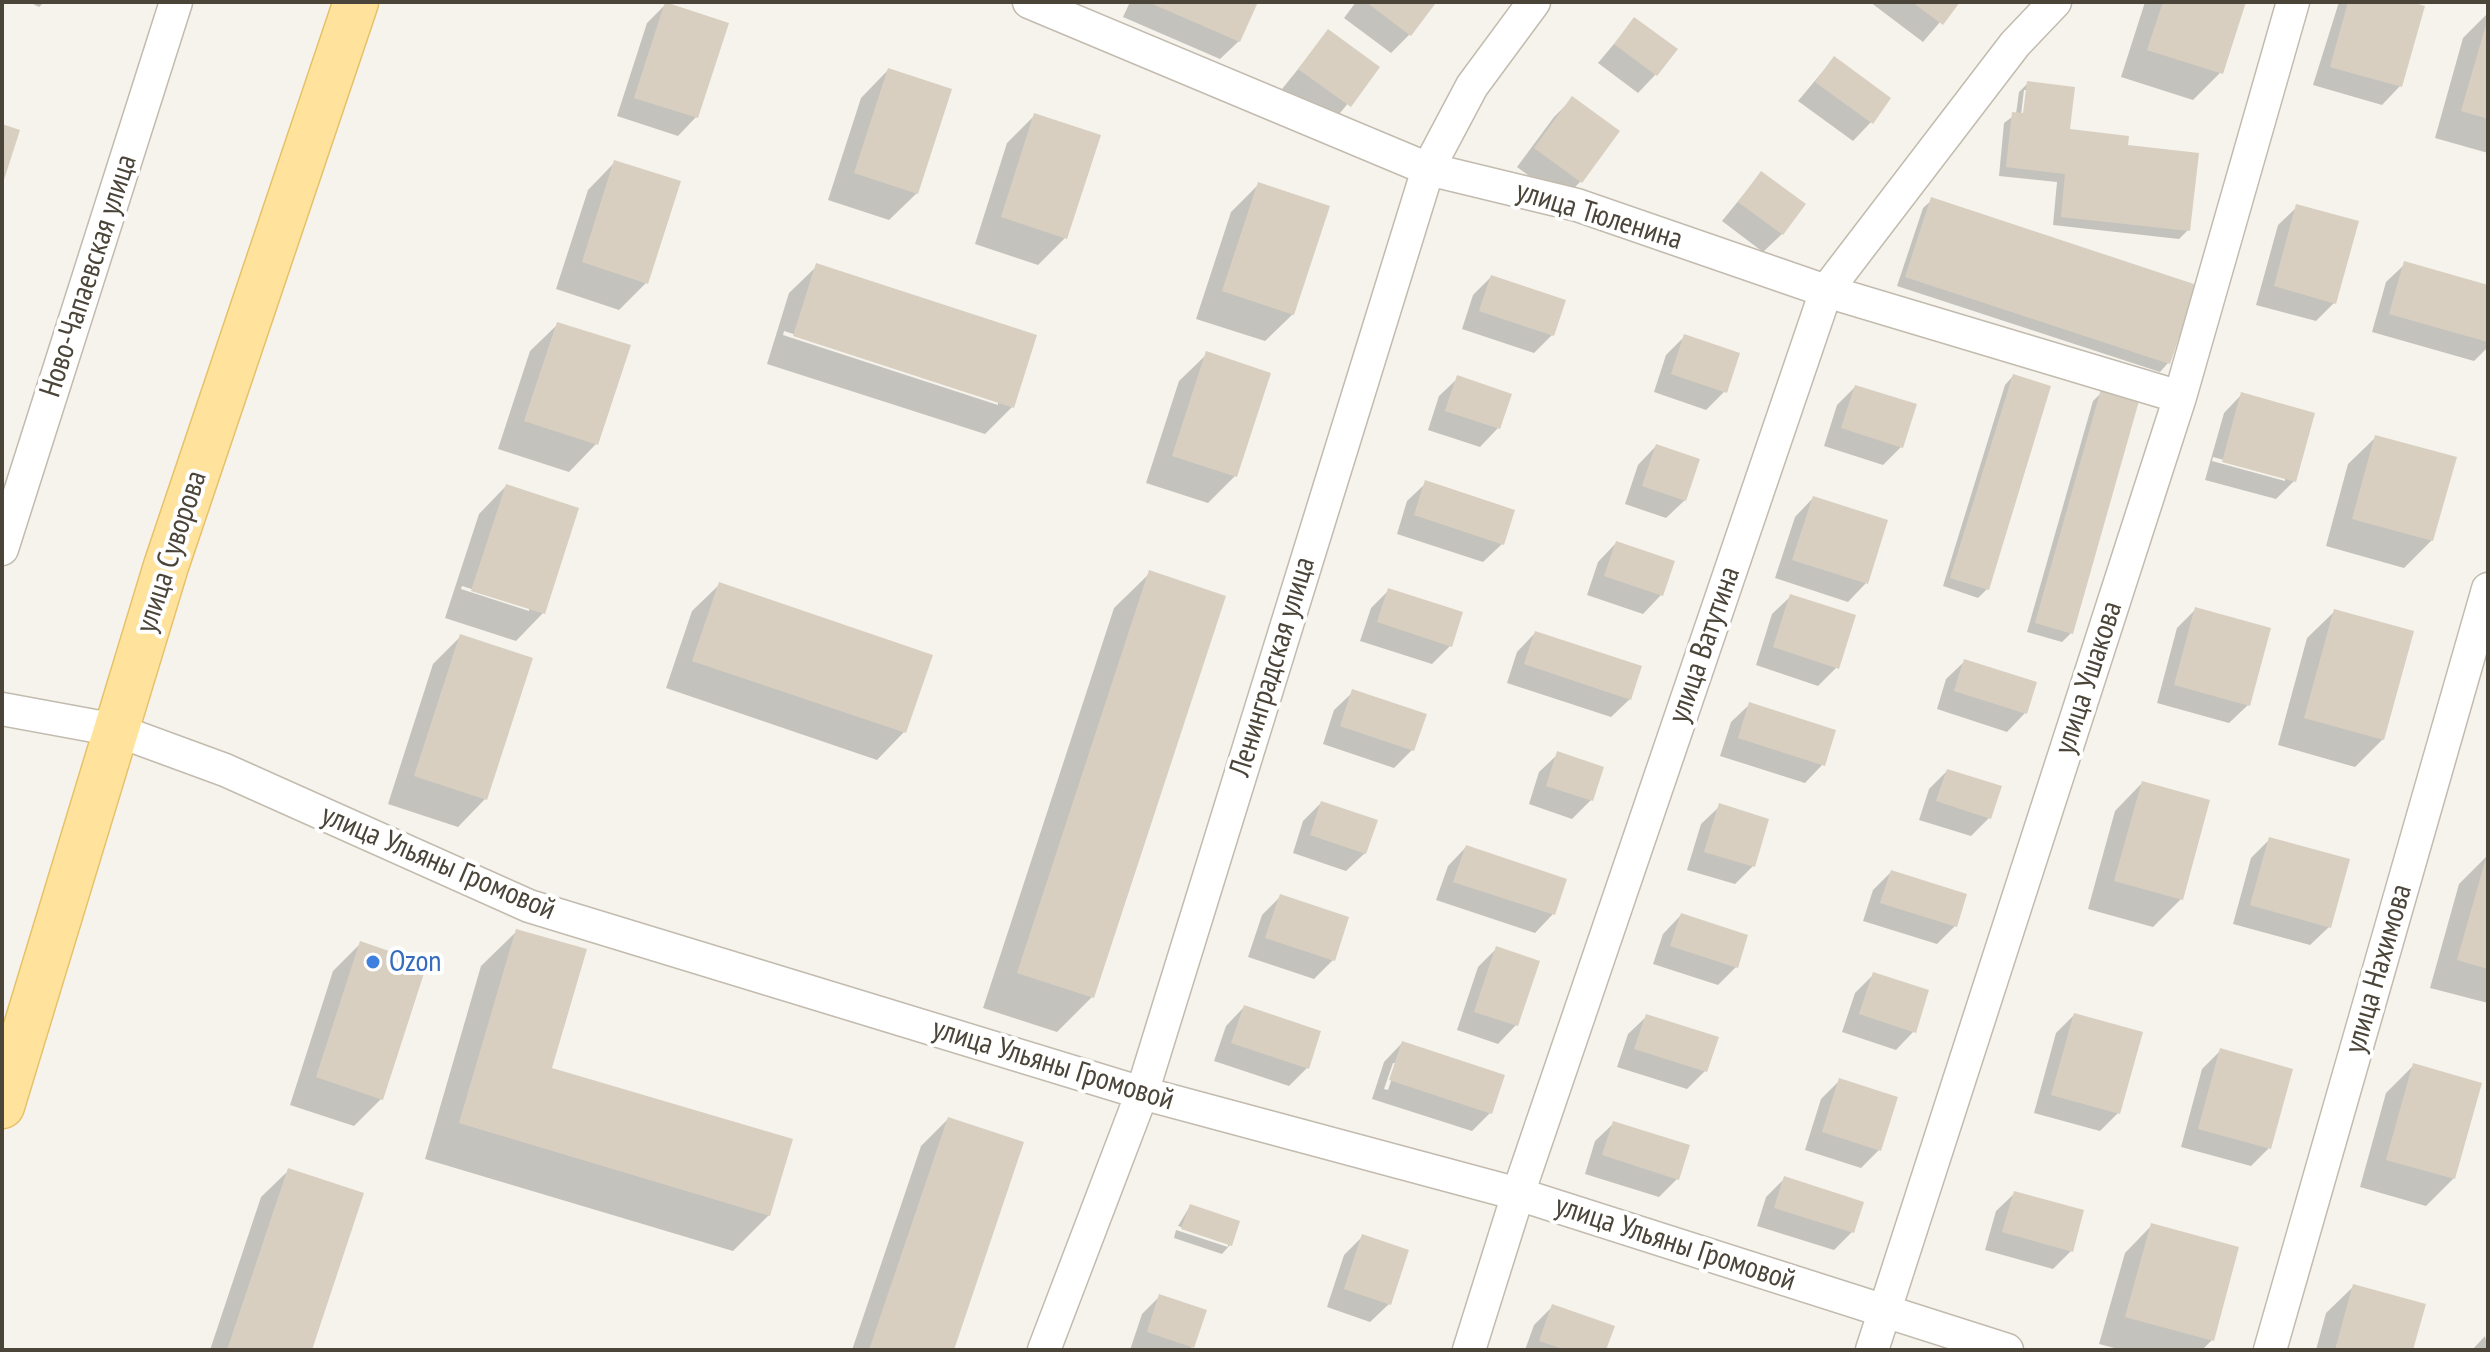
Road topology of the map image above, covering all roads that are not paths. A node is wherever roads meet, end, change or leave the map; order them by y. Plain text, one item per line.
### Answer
1 (176, 2) edge
2 (356, 2) edge
3 (1029, 2) edge
4 (1534, 2) edge
5 (2055, 2) edge
6 (2293, 2) edge
7 (1428, 169) junction
8 (1826, 291) junction
9 (2180, 397) junction
10 (2, 549) edge
11 (2488, 589) edge
12 (2, 709) edge
13 (116, 730) junction
14 (1142, 1093) junction
15 (2, 1106) edge
16 (1518, 1194) junction
17 (1885, 1311) junction
18 (1044, 1350) edge
19 (1469, 1350) edge
20 (1872, 1350) edge
21 (2007, 1350) edge
22 (2270, 1350) edge

1 - 10 street, Ново-Чапаевская улица
2 - 13 main road, улица Суворова
3 - 7 street, улица Тюленина
4 - 7 street, Ленинградская улица
5 - 8 street, улица Ватутина
6 - 9 street, улица Ушакова
7 - 8 street, улица Тюленина
7 - 14 street, Ленинградская улица
8 - 9 street, улица Тюленина
8 - 16 street, улица Ватутина
9 - 17 street, улица Ушакова
11 - 22 street, улица Нахимова
12 - 13 street, улица Ульяны Громовой
13 - 14 street, улица Ульяны Громовой
13 - 15 main road, улица Суворова
14 - 16 street, улица Ульяны Громовой
14 - 18 street, Ленинградская улица
16 - 17 street, улица Ульяны Громовой
16 - 19 street, улица Ватутина
17 - 20 street, улица Ушакова
17 - 21 street, улица Ульяны Громовой

